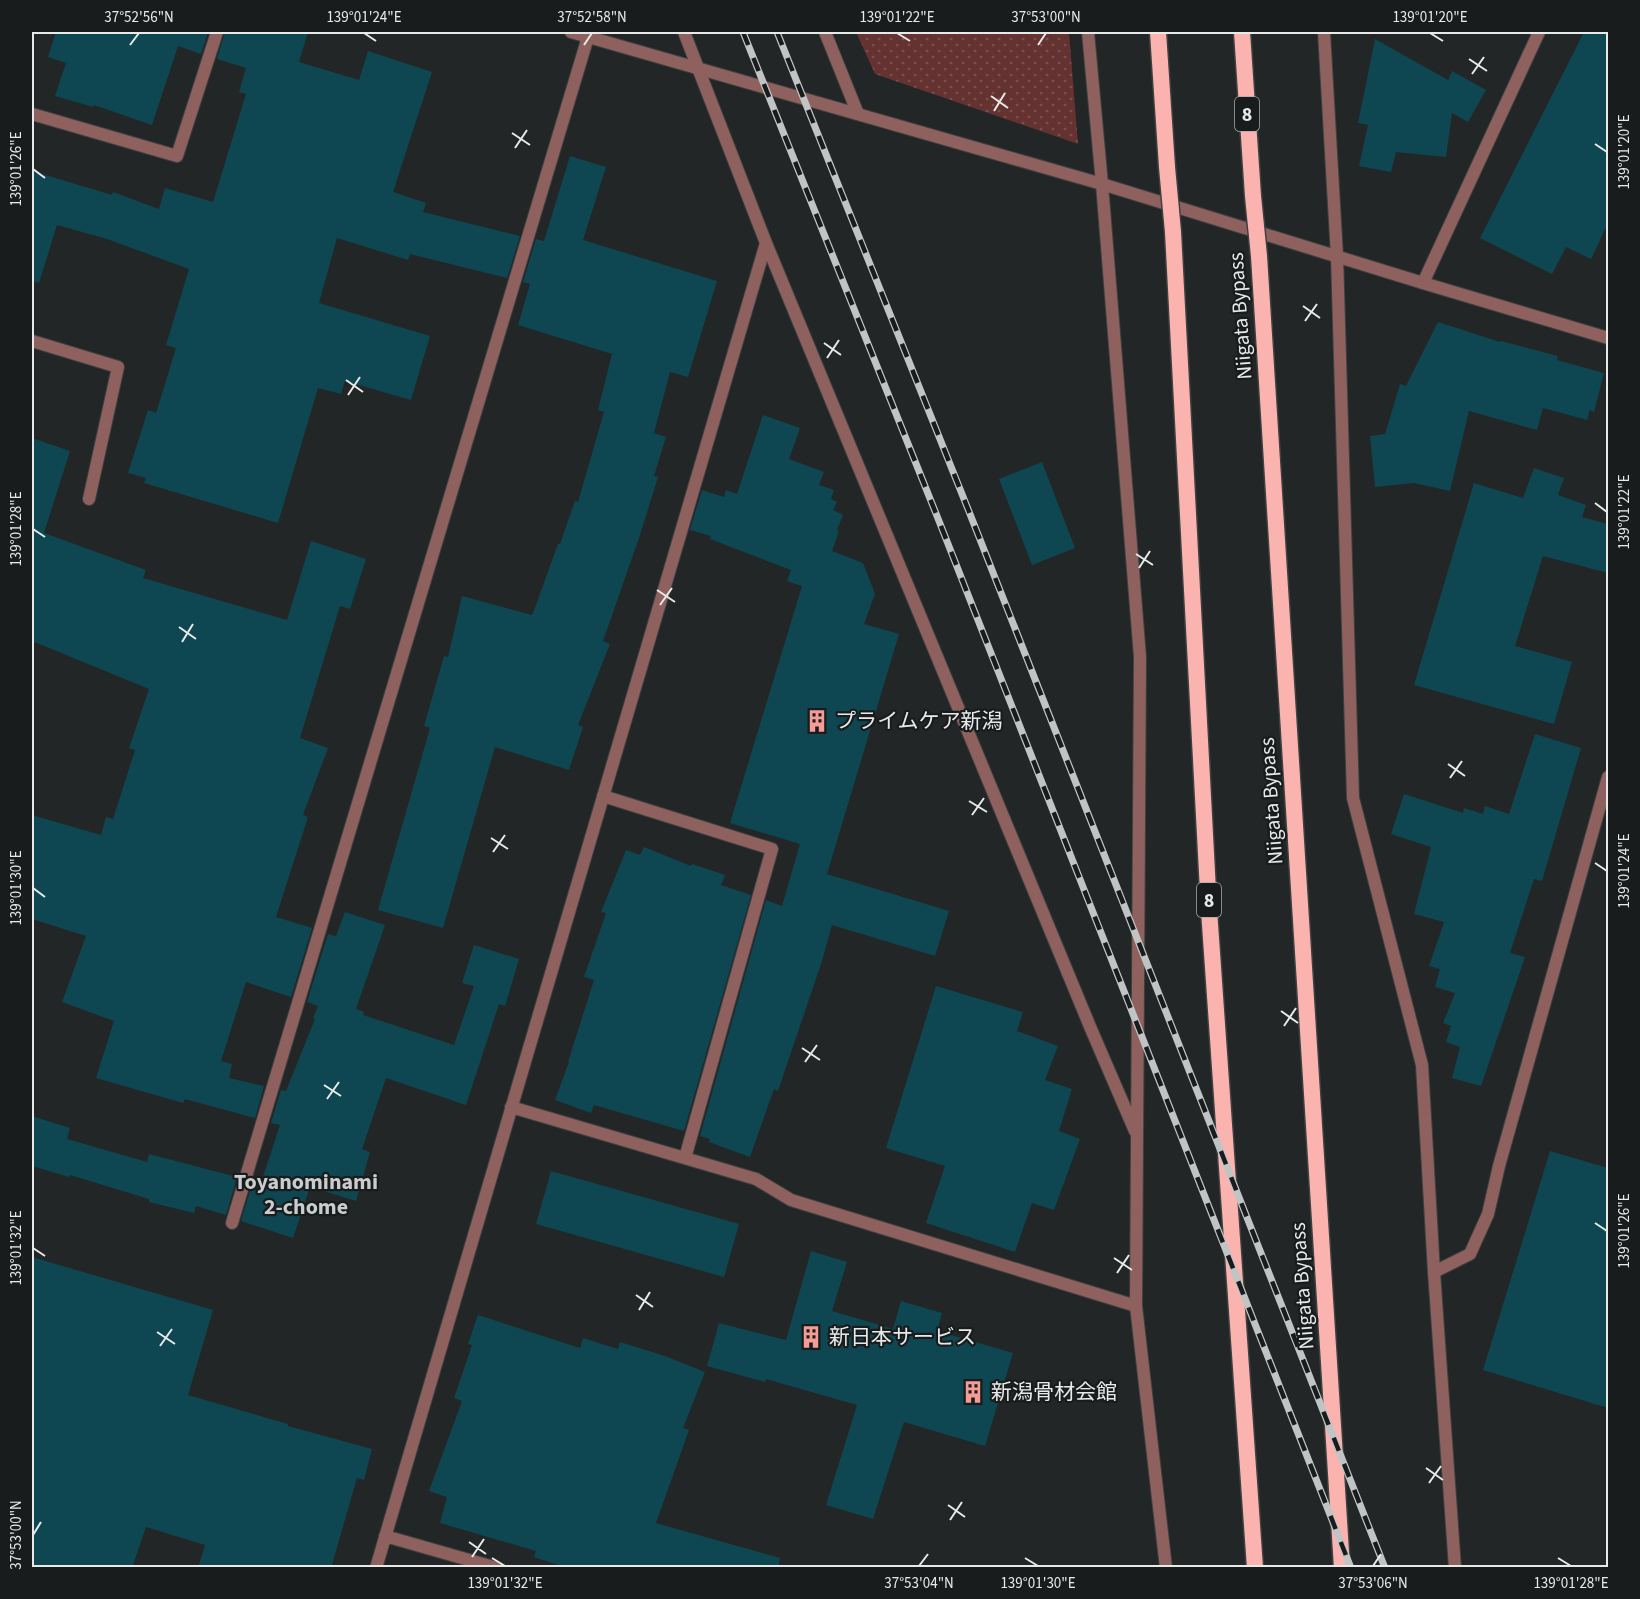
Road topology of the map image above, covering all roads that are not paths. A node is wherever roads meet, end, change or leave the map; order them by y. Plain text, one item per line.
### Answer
1 (217, 32) edge
2 (571, 32) edge
3 (684, 32) edge
4 (825, 32) edge
5 (1088, 32) edge
6 (1158, 32) edge
7 (1242, 32) edge
8 (1324, 32) edge
9 (1539, 32) edge
10 (588, 37) junction
11 (698, 69) junction
12 (32, 114) edge
13 (858, 114) junction
14 (1102, 184) junction
15 (766, 243) junction
16 (1337, 256) junction
17 (1423, 283) junction
18 (1608, 338) edge
19 (32, 341) edge
20 (89, 499) dead end
21 (1608, 777) edge
22 (603, 796) junction
23 (511, 1107) junction
24 (1137, 1136) junction
25 (685, 1158) junction
26 (232, 1223) dead end
27 (1434, 1272) junction
28 (1136, 1306) junction
29 (385, 1536) junction
30 (376, 1568) edge
31 (497, 1568) edge
32 (1166, 1568) edge
33 (1255, 1568) edge
34 (1342, 1568) edge
35 (1455, 1568) edge

1 - 12 street
2 - 10 street
3 - 11 street
4 - 13 street
5 - 14 street
6 - 33 highway, 8, bridge
7 - 34 highway, Niigata Bypass / 8, bridge
8 - 16 street
9 - 17 street
10 - 11 street
10 - 26 street
11 - 13 street
11 - 15 street
13 - 14 street
14 - 16 street
14 - 24 street
15 - 22 street
15 - 24 street
16 - 17 street
16 - 27 street
17 - 18 street
19 - 20 street
21 - 27 street
22 - 23 street
22 - 25 street
23 - 25 street
23 - 29 street
24 - 28 street
25 - 28 street
27 - 35 street
28 - 32 street
29 - 30 street
29 - 31 street

